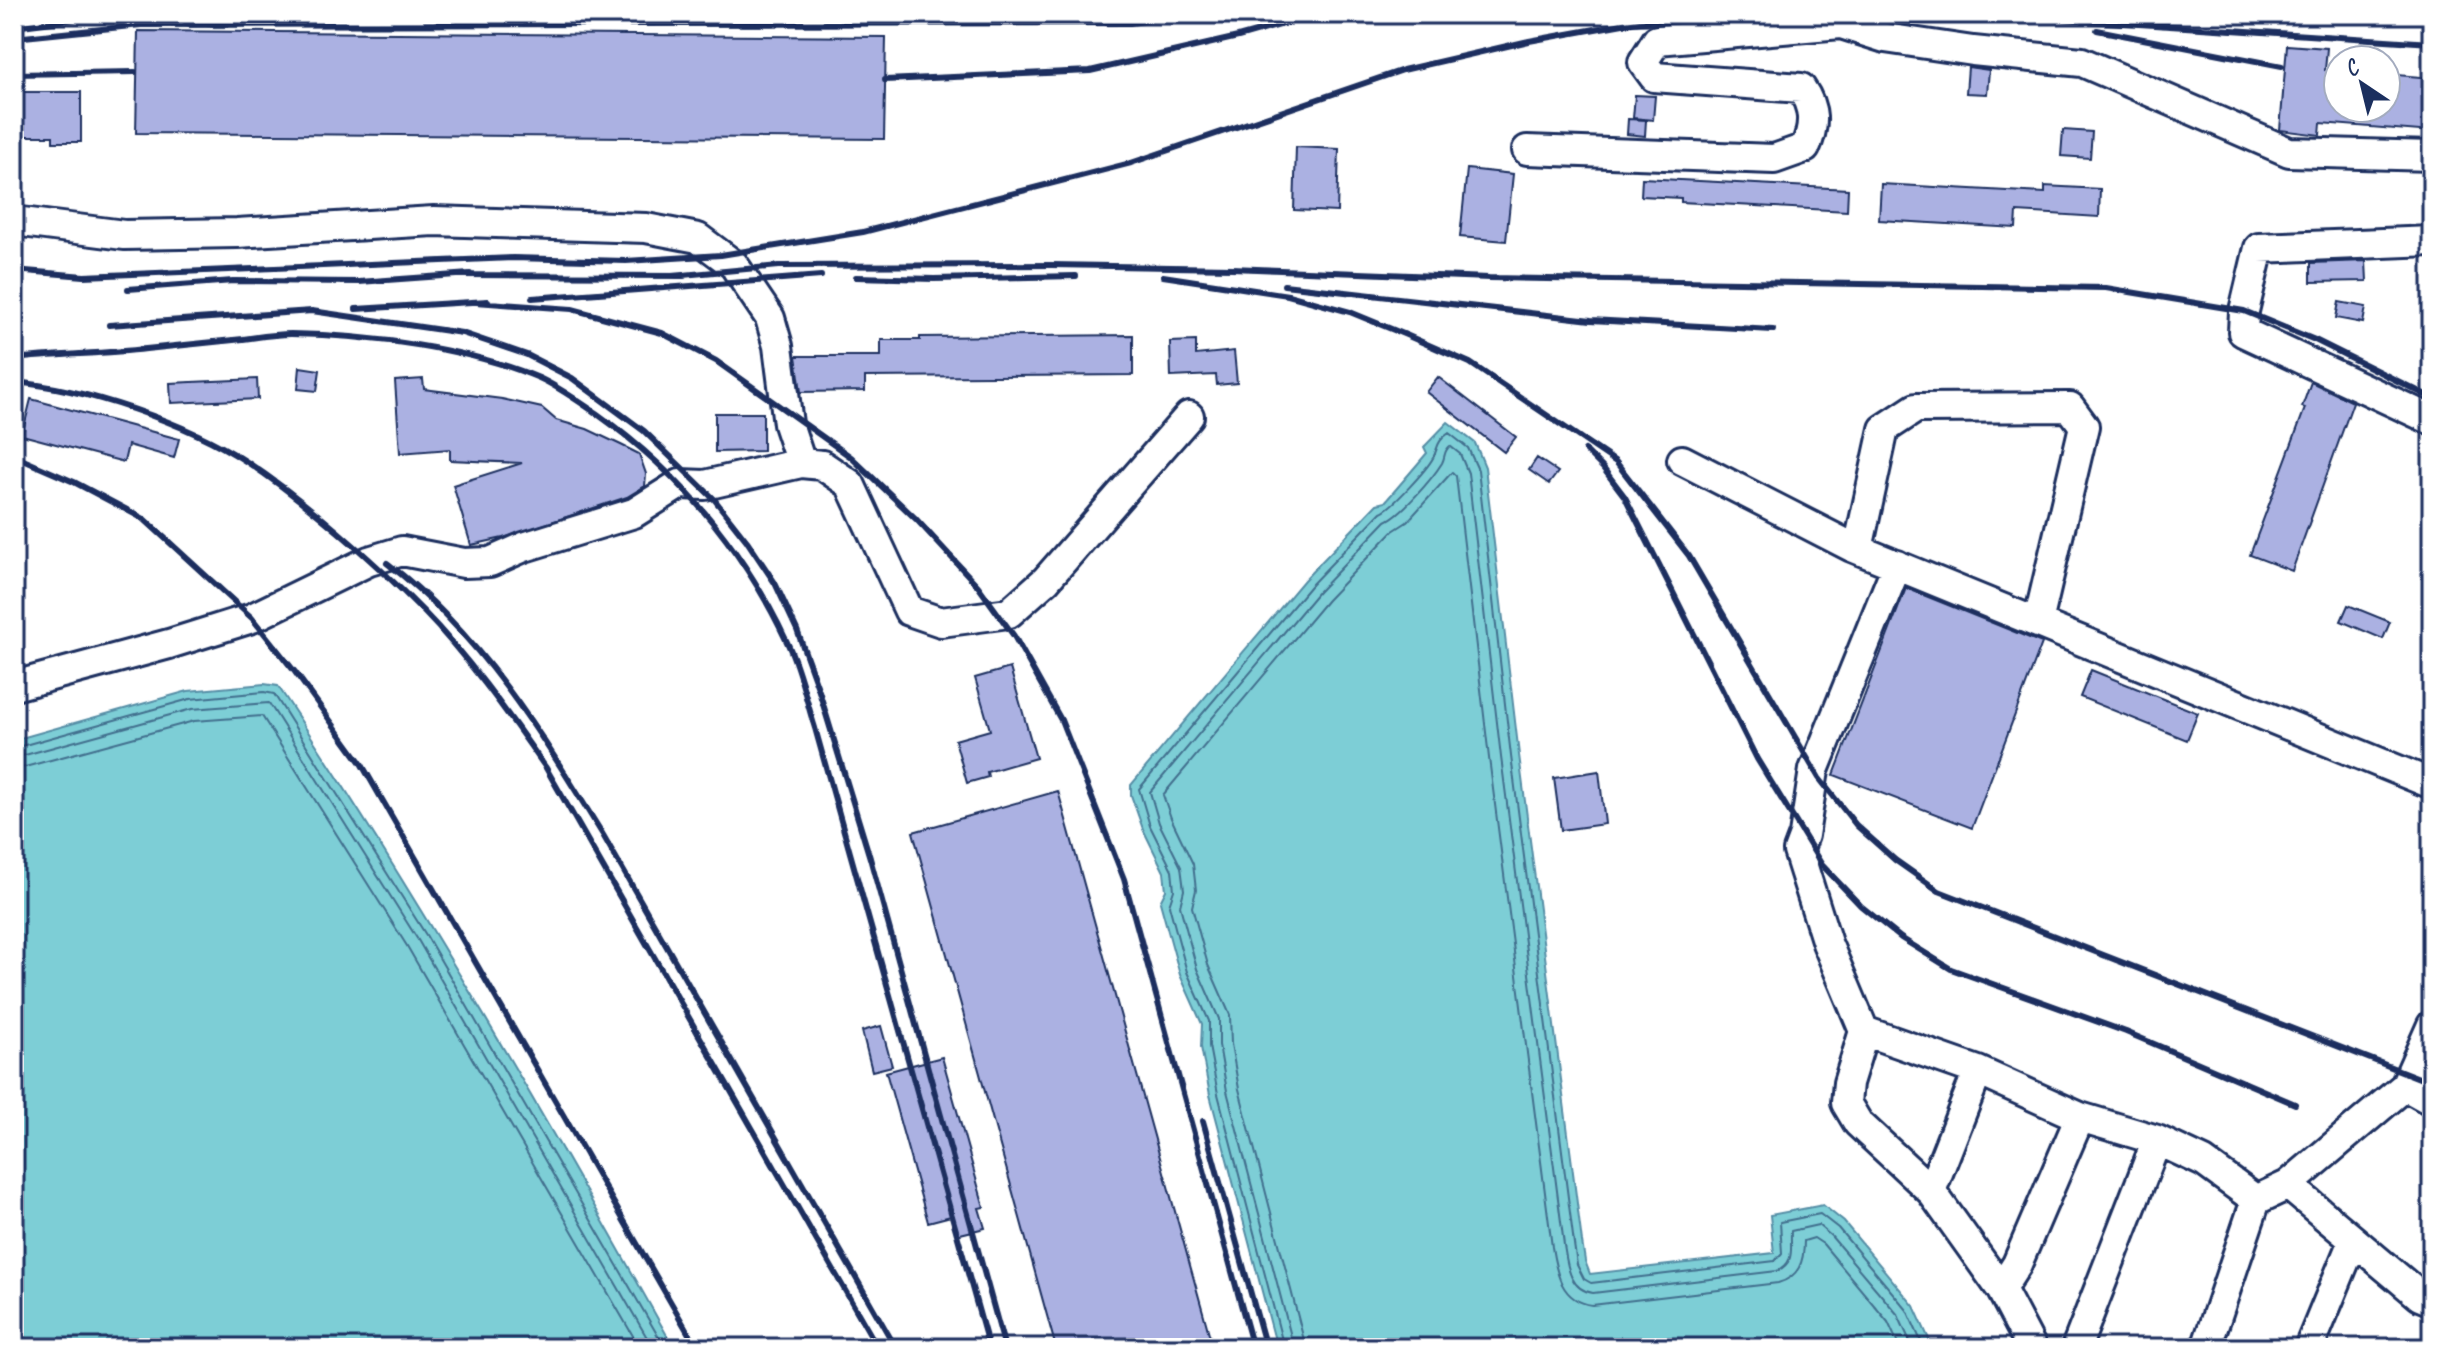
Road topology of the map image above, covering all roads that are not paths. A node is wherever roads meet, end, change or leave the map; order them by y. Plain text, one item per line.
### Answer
1 (1841, 19) edge
2 (1527, 150) dead end
3 (2432, 156) edge
4 (14, 221) edge
5 (2432, 241) edge
6 (1189, 416) dead end
7 (2432, 420) edge
8 (1682, 460) dead end
9 (801, 463) junction
10 (1858, 549) junction
11 (1897, 565) junction
12 (2038, 622) junction
13 (14, 686) edge
14 (2432, 784) edge
15 (2432, 1025) edge
16 (1864, 1031) junction
17 (1978, 1071) junction
18 (2405, 1086) junction
19 (2432, 1101) edge
20 (2080, 1117) junction
21 (2157, 1140) junction
22 (2288, 1185) junction
23 (1931, 1191) junction
24 (2256, 1200) junction
25 (2353, 1241) junction
26 (2001, 1289) junction
27 (2432, 1301) edge
28 (2032, 1348) edge
29 (2076, 1348) edge
30 (2206, 1348) edge
31 (2309, 1348) edge

1 - 2 street
1 - 3 street
4 - 9 street
5 - 7 street
6 - 9 street
8 - 10 street
9 - 13 street
10 - 11 street
10 - 12 street
11 - 12 street
11 - 16 street
12 - 14 street
15 - 18 street
16 - 17 street
16 - 23 street
17 - 20 street
17 - 23 street
18 - 19 street
18 - 22 street
20 - 21 street
20 - 26 street
21 - 24 street
21 - 29 street
22 - 24 street
22 - 25 street
23 - 26 street
24 - 30 street
25 - 27 street
25 - 31 street
26 - 28 street

